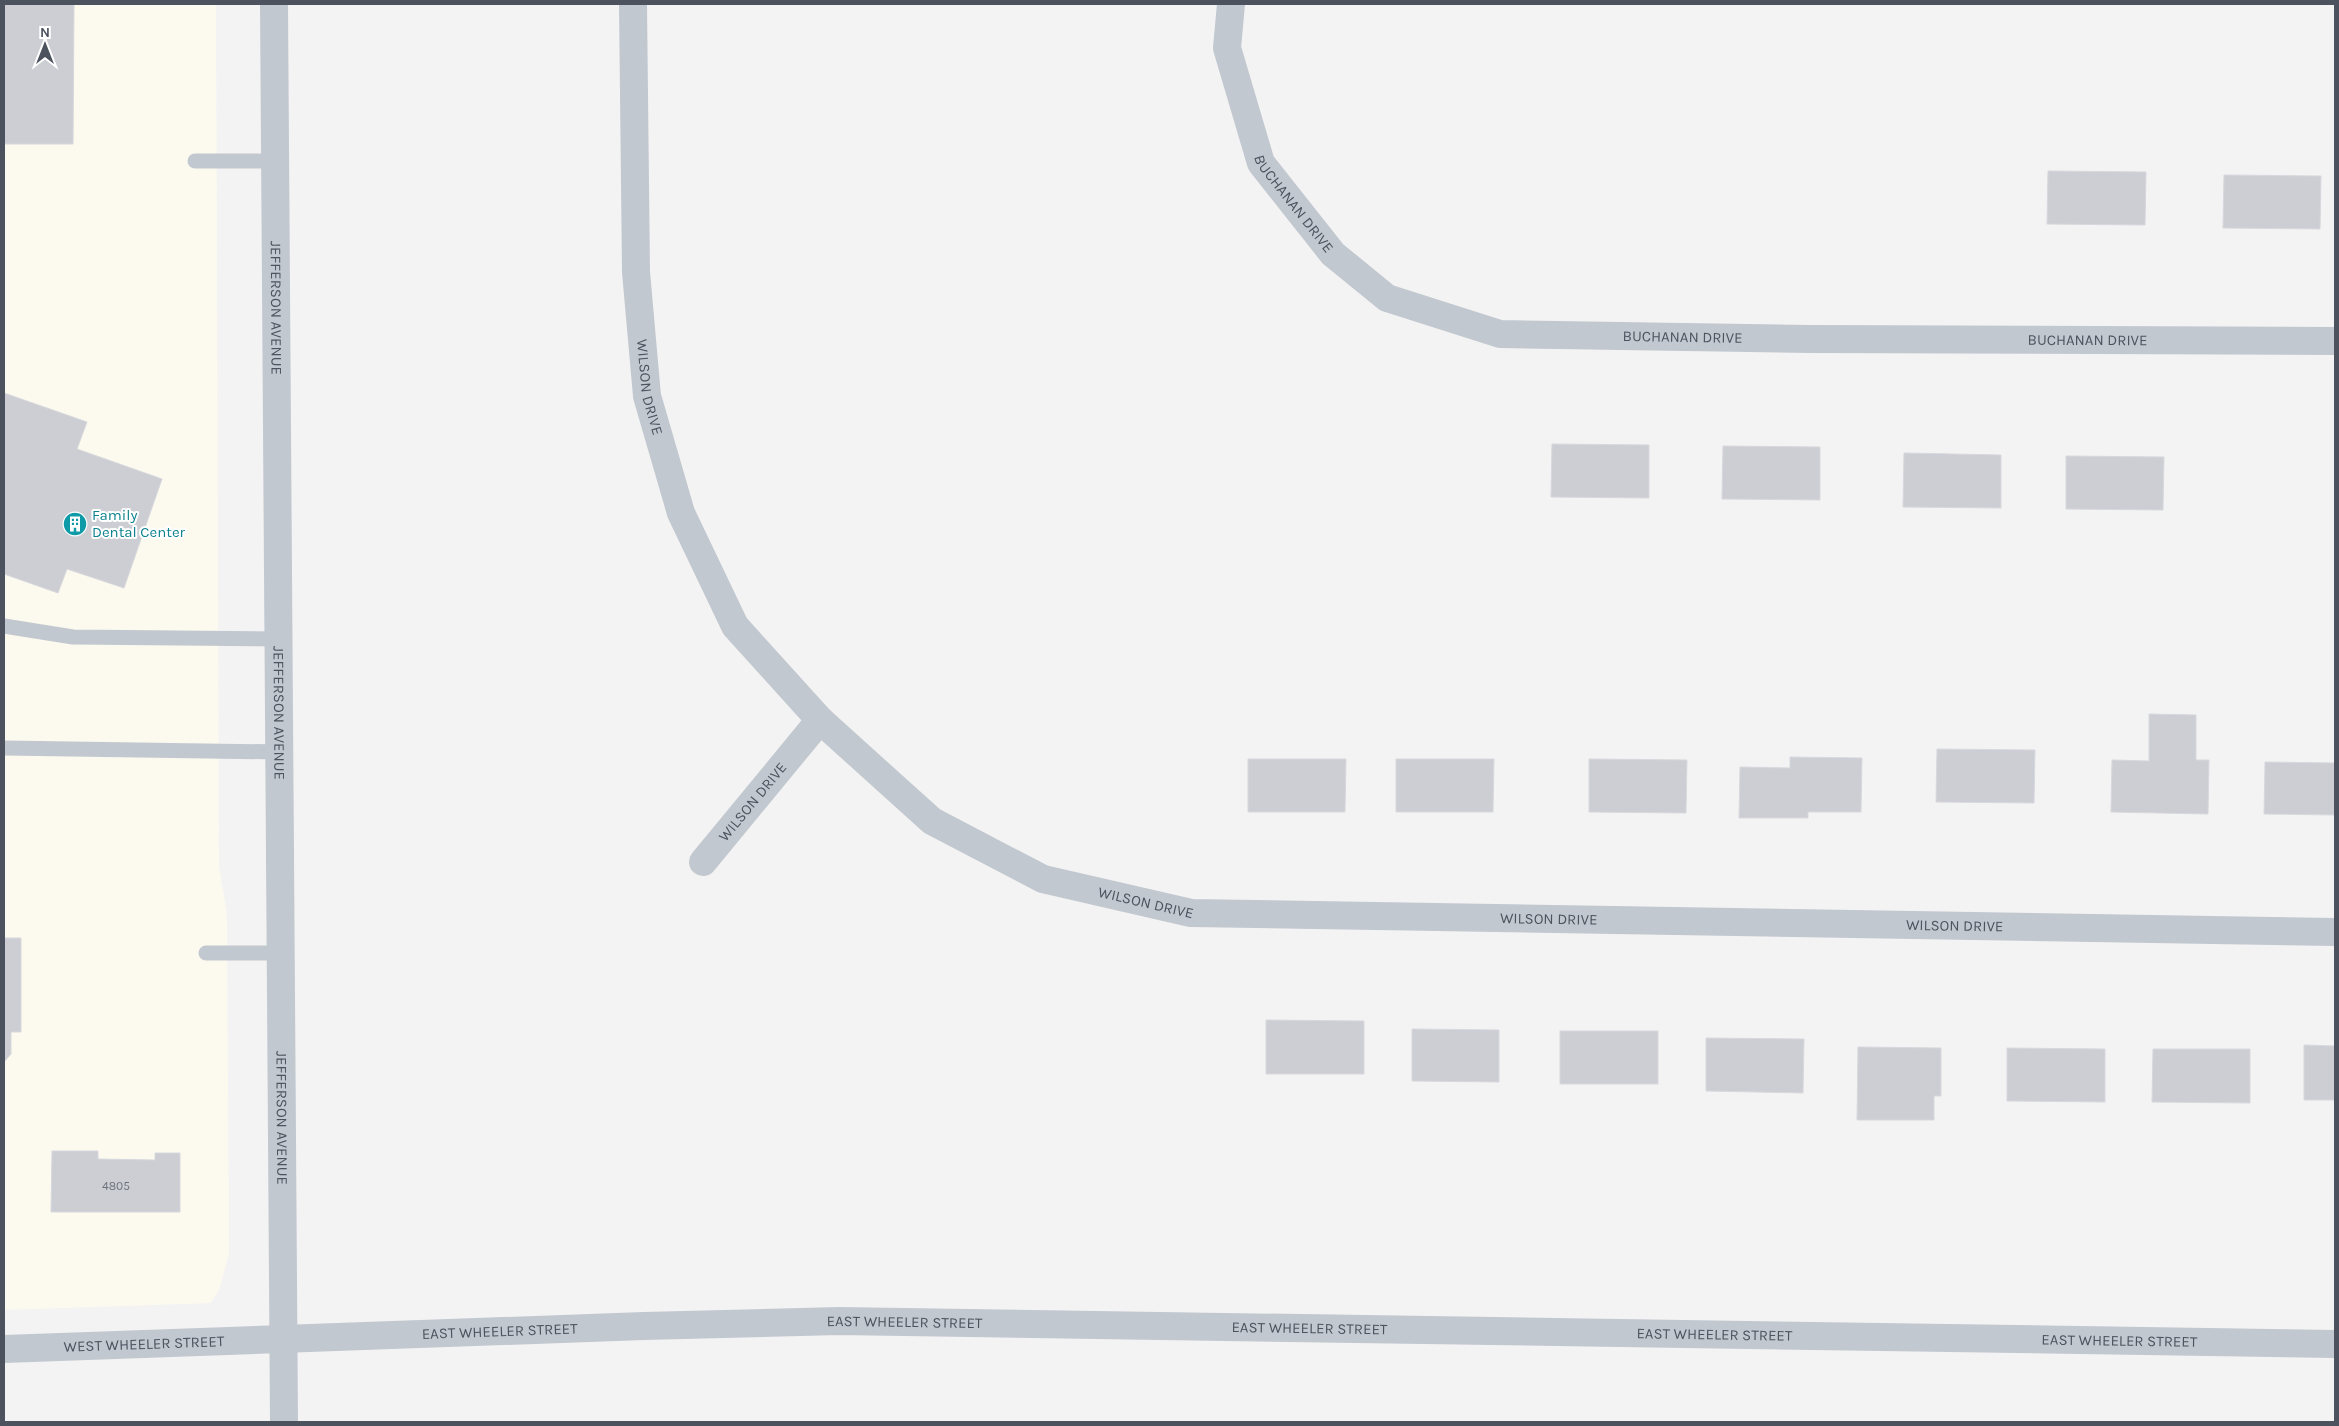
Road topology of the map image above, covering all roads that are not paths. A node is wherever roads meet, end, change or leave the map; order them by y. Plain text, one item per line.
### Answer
1 (274, 4) edge
2 (633, 4) edge
3 (1231, 4) edge
4 (195, 161) dead end
5 (277, 161) junction
6 (2335, 341) edge
7 (4, 626) edge
8 (280, 639) junction
9 (820, 720) junction
10 (4, 748) edge
11 (280, 752) junction
12 (703, 862) dead end
13 (2335, 932) edge
14 (206, 953) dead end
15 (282, 953) junction
16 (285, 1340) junction
17 (2335, 1344) edge
18 (4, 1349) edge
19 (284, 1422) edge

1 - 5 street, JEFFERSON AVENUE
2 - 9 street, WILSON DRIVE
3 - 6 street, BUCHANAN DRIVE
4 - 5 lane
5 - 8 street, JEFFERSON AVENUE
7 - 8 lane
8 - 11 street, JEFFERSON AVENUE
9 - 12 street, WILSON DRIVE
9 - 13 street, WILSON DRIVE
10 - 11 lane
11 - 15 street, JEFFERSON AVENUE
14 - 15 lane
15 - 16 street, JEFFERSON AVENUE
16 - 17 street, EAST WHEELER STREET
16 - 18 street, WEST WHEELER STREET
16 - 19 street, JEFFERSON AVENUE

